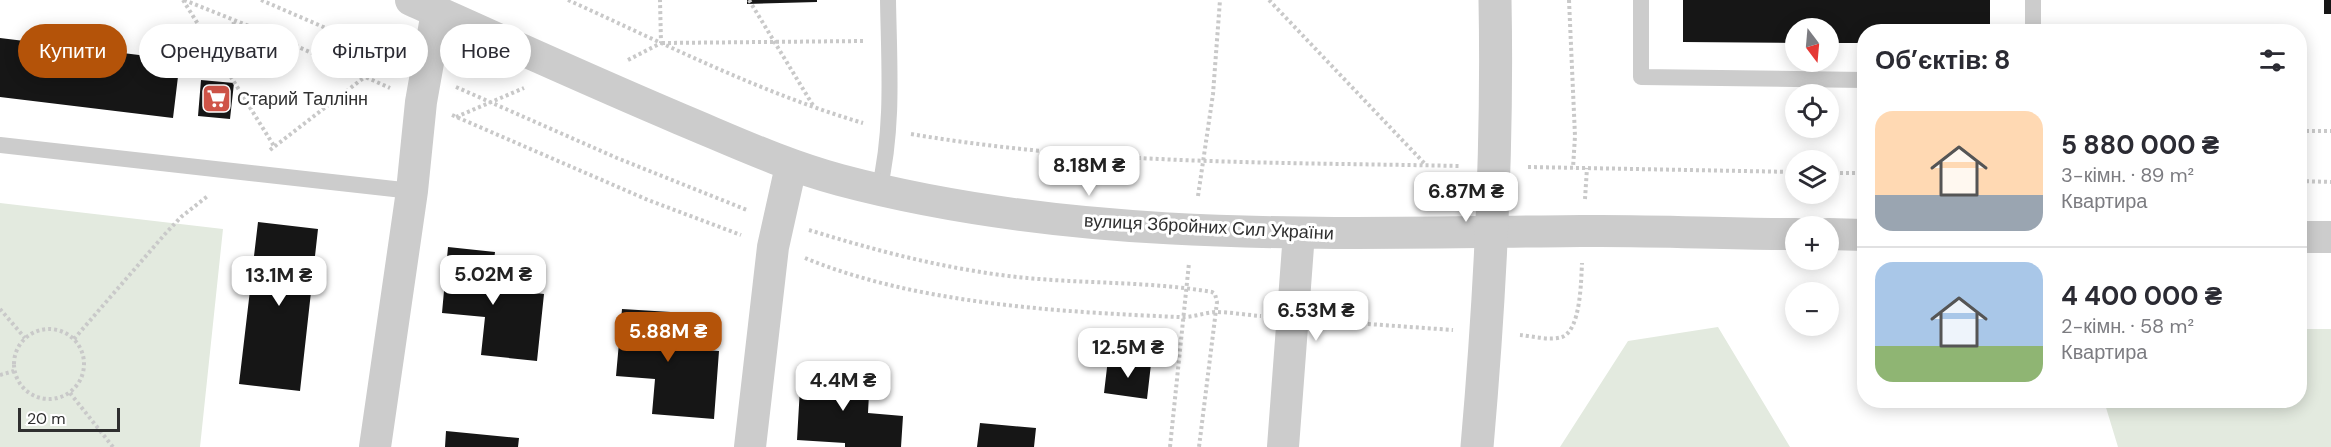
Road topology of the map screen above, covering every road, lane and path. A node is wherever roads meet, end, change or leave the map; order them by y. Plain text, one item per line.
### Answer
1 (183, 0) edge
2 (261, 0) edge
3 (568, 0) edge
4 (660, 0) edge
5 (749, 0) edge
6 (888, 0) edge
7 (1220, 0) edge
8 (1269, 0) edge
9 (1495, 0) edge
10 (1569, 0) edge
11 (1641, 0) edge
12 (2033, 0) edge
13 (424, 6) edge
14 (234, 20) junction
15 (198, 24) edge
16 (234, 24) edge
17 (2033, 24) edge
18 (889, 40) junction
19 (774, 41) junction
20 (661, 43) junction
21 (580, 75) junction
22 (232, 78) edge
23 (1857, 80) edge
24 (423, 87) junction
25 (815, 108) junction
26 (456, 117) junction
27 (888, 130) junction
28 (2307, 131) edge
29 (2331, 131) edge
30 (0, 144) edge
31 (274, 146) dead end
32 (1203, 161) junction
33 (791, 166) junction
34 (1587, 168) junction
35 (1785, 172) edge
36 (1839, 173) edge
37 (1857, 173) edge
38 (2307, 182) edge
39 (2331, 182) edge
40 (879, 190) junction
41 (412, 191) junction
42 (1585, 206) dead end
43 (1491, 232) junction
44 (1299, 233) junction
45 (776, 234) junction
46 (1785, 234) edge
47 (1839, 234) edge
48 (1857, 235) edge
49 (2307, 237) edge
50 (2331, 237) edge
51 (1191, 242) junction
52 (1582, 261) dead end
53 (1186, 289) junction
54 (0, 309) edge
55 (1216, 312) junction
56 (1183, 317) junction
57 (1293, 318) junction
58 (1487, 333) junction
59 (25, 338) junction
60 (14, 371) junction
61 (0, 375) edge
62 (70, 393) junction
63 (113, 447) edge
64 (375, 447) edge
65 (750, 447) edge
66 (1170, 447) edge
67 (1199, 447) edge
68 (1283, 447) edge
69 (1477, 447) edge

1 - 14 path
1 - 15 path
2 - 24 path
3 - 20 path
4 - 20 path
5 - 19 path
6 - 18 lane
7 - 32 path
8 - 32 path
9 - 43 street
10 - 34 path
11 - 23 lane
12 - 17 lane
13 - 21 street, вулиця Збройних Сил України
13 - 24 street
14 - 16 path
14 - 24 path
18 - 19 path
18 - 27 lane
19 - 20 path
19 - 25 path
20 - 21 path
20 - 25 path
21 - 26 path
21 - 33 street, вулиця Збройних Сил України
22 - 31 path
24 - 26 path
24 - 41 street
24 - 45 path
25 - 27 path
26 - 45 path
27 - 32 path
27 - 40 lane
28 - 29 path
30 - 41 lane
32 - 51 path
33 - 40 street, вулиця Збройних Сил України
33 - 45 street
34 - 35 path
34 - 42 path
36 - 37 path
38 - 39 path
40 - 51 street, вулиця Збройних Сил України
41 - 64 street
43 - 44 street, вулиця Збройних Сил України
43 - 46 street, вулиця Збройних Сил України
43 - 58 street
44 - 51 street, вулиця Збройних Сил України
44 - 57 street
45 - 53 path
45 - 56 path
45 - 65 street
47 - 48 street
49 - 50 street
51 - 53 path
52 - 58 path
53 - 55 path
53 - 56 path
54 - 59 path
55 - 56 path
55 - 57 path
55 - 67 path
56 - 66 path
57 - 58 path
57 - 68 street
58 - 69 street
59 - 60 path
59 - 62 path
60 - 61 path
60 - 62 path
62 - 63 path

